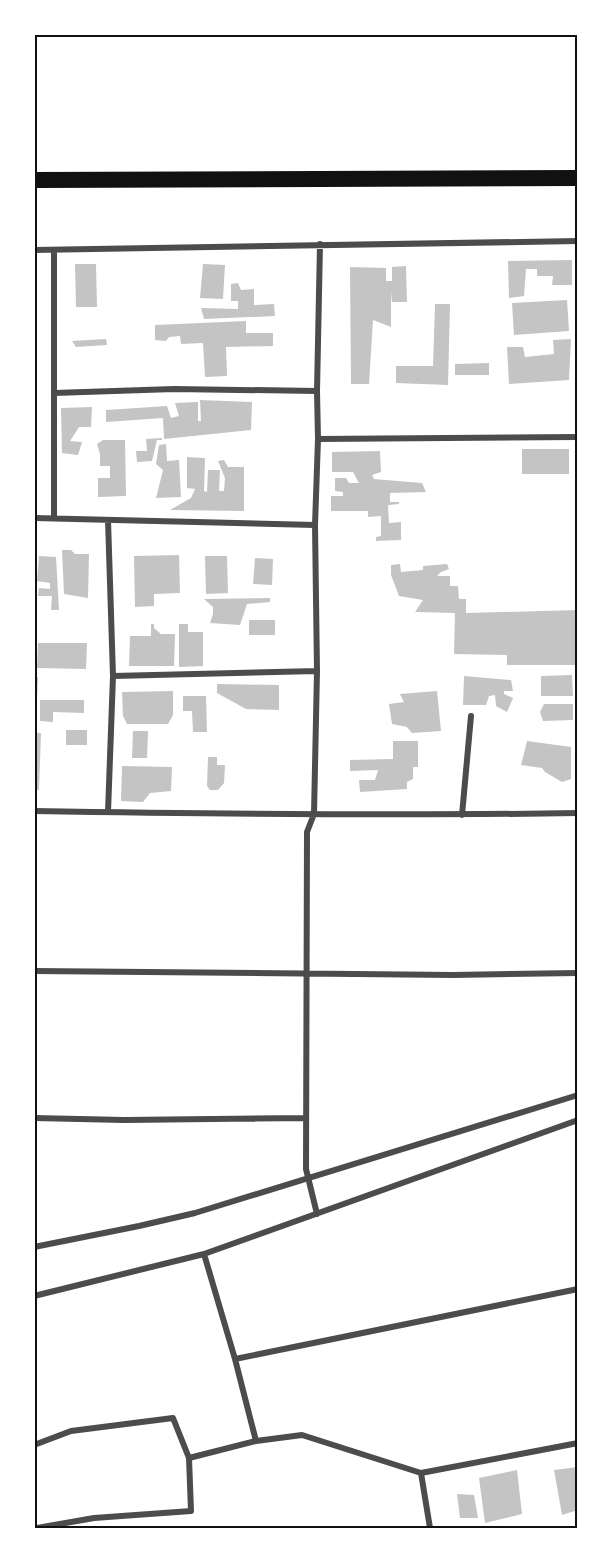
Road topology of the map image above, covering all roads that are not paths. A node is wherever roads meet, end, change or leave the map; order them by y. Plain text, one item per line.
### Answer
1 (578, 178) edge
2 (34, 180) edge
3 (578, 241) edge
4 (320, 244) junction
5 (34, 250) edge
6 (54, 250) junction
7 (317, 391) junction
8 (54, 393) junction
9 (578, 437) edge
10 (318, 439) junction
11 (34, 518) edge
12 (54, 518) junction
13 (108, 520) junction
14 (315, 525) junction
15 (317, 671) junction
16 (113, 676) junction
17 (471, 716) dead end
18 (34, 811) edge
19 (108, 812) junction
20 (578, 813) edge
21 (314, 814) junction
22 (462, 815) junction
23 (34, 971) edge
24 (307, 973) junction
25 (578, 973) edge
26 (578, 1095) edge
27 (34, 1118) edge
28 (306, 1118) junction
29 (578, 1120) edge
30 (307, 1179) junction
31 (317, 1214) junction
32 (34, 1247) edge
33 (204, 1254) junction
34 (578, 1289) edge
35 (34, 1296) edge
36 (235, 1359) junction
37 (256, 1441) junction
38 (578, 1443) edge
39 (34, 1445) edge
40 (189, 1458) junction
41 (421, 1473) junction
42 (37, 1528) edge
43 (430, 1528) edge

1 - 2 highway
3 - 4 street
4 - 6 street
4 - 7 street
5 - 6 street
6 - 8 street
7 - 8 street
7 - 10 street
8 - 12 street
9 - 10 street
10 - 14 street
11 - 12 street
12 - 13 street
13 - 14 street
13 - 16 street
14 - 15 street
15 - 16 street
15 - 21 street
16 - 19 street
17 - 22 street
18 - 19 street
19 - 21 street
20 - 22 street
21 - 22 street
21 - 24 street
23 - 24 street
24 - 25 street
24 - 28 street
26 - 30 street
27 - 28 street
28 - 30 street
29 - 31 street
30 - 31 street
30 - 32 street
31 - 33 street
33 - 35 street
33 - 36 street
34 - 36 street
36 - 37 street
37 - 40 street
37 - 41 street
38 - 41 street
39 - 40 street
40 - 42 street
41 - 43 street

